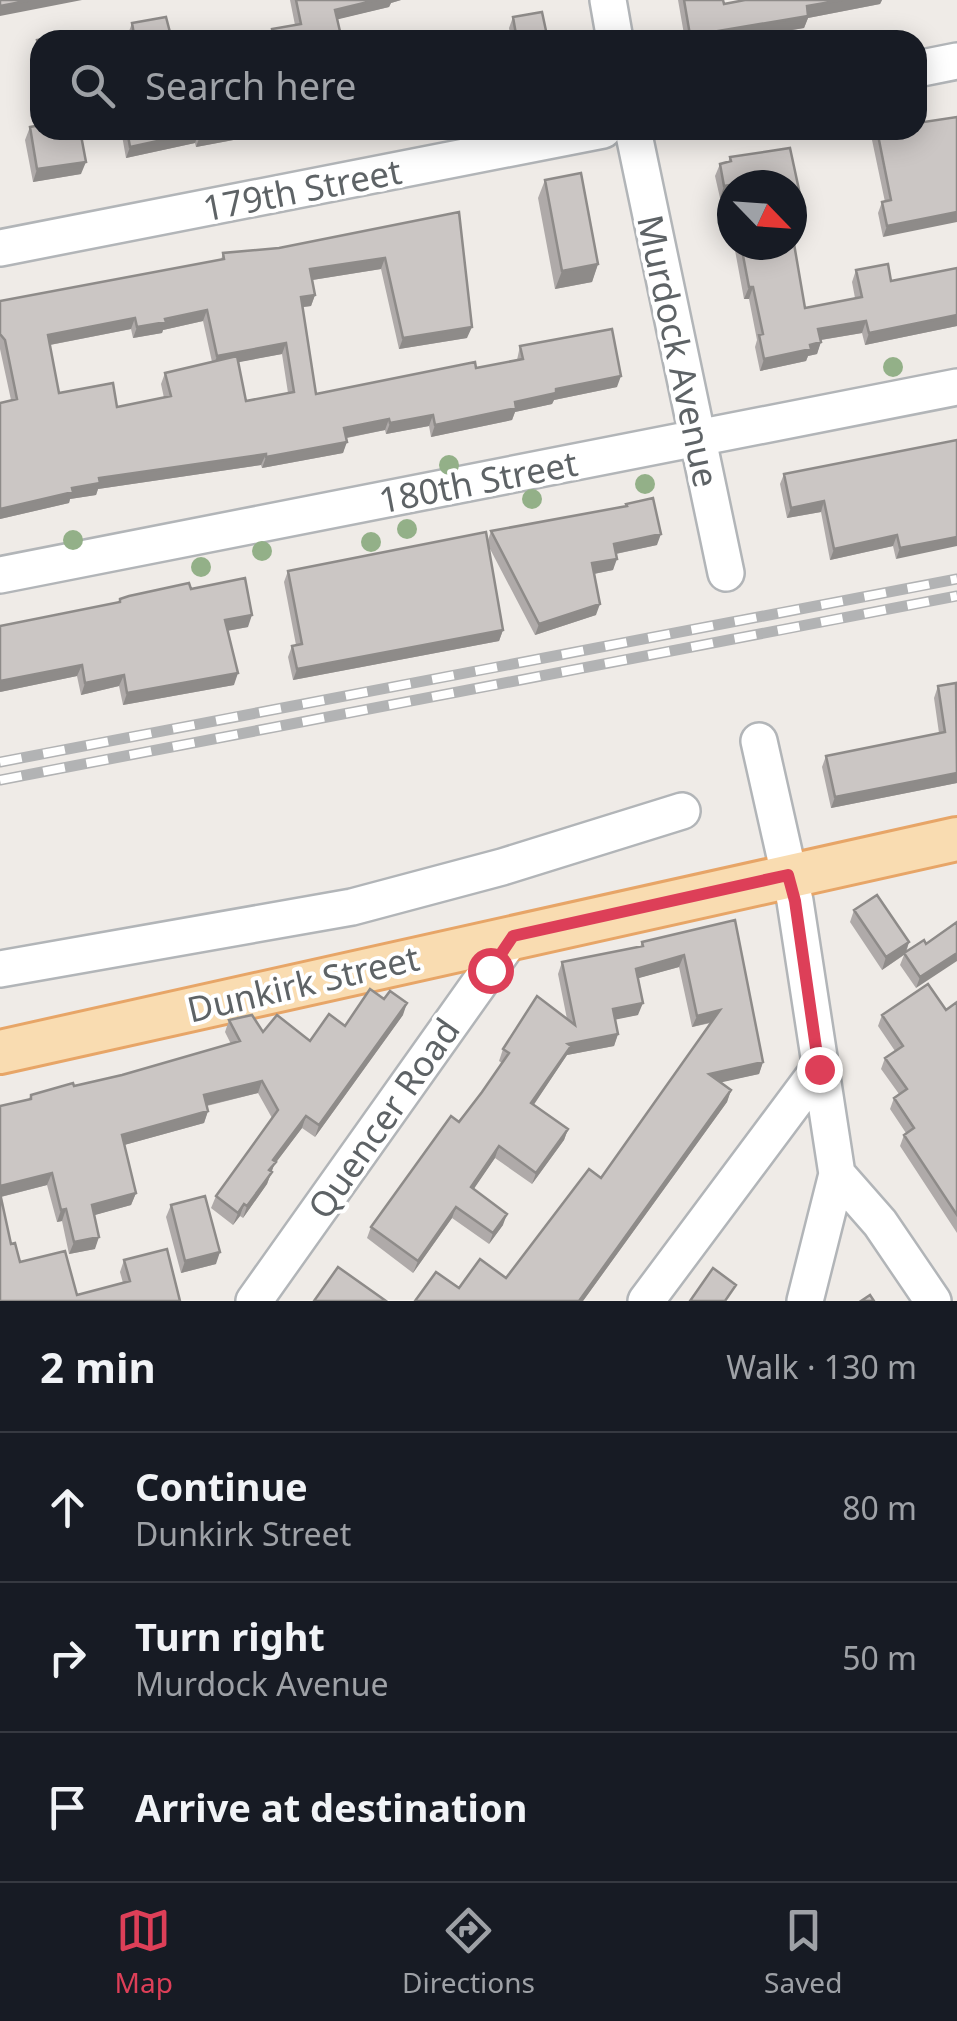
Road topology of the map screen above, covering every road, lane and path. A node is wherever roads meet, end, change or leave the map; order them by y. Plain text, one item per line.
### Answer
1 (608, 0) edge
2 (614, 30) edge
3 (957, 61) edge
4 (927, 67) edge
5 (552, 140) edge
6 (635, 140) edge
7 (0, 248) edge
8 (957, 387) edge
9 (696, 438) junction
10 (726, 572) dead end
11 (0, 575) edge
12 (759, 741) dead end
13 (682, 811) dead end
14 (957, 839) edge
15 (788, 875) junction
16 (513, 936) junction
17 (0, 970) edge
18 (0, 1052) edge
19 (819, 1069) junction
20 (836, 1174) junction
21 (254, 1301) edge
22 (646, 1301) edge
23 (805, 1301) edge
24 (933, 1301) edge

1 - 2 street
3 - 4 street
5 - 7 street, 179th Street
6 - 9 street, Murdock Avenue
8 - 9 street, 180th Street
9 - 10 street, Murdock Avenue
9 - 11 street, 180th Street
12 - 15 street
13 - 17 street
14 - 15 main road, Dunkirk Street
15 - 16 main road, Dunkirk Street
15 - 19 street
16 - 18 main road, Dunkirk Street
16 - 21 street, Quencer Road
19 - 20 street
19 - 22 street
20 - 23 street
20 - 24 street

